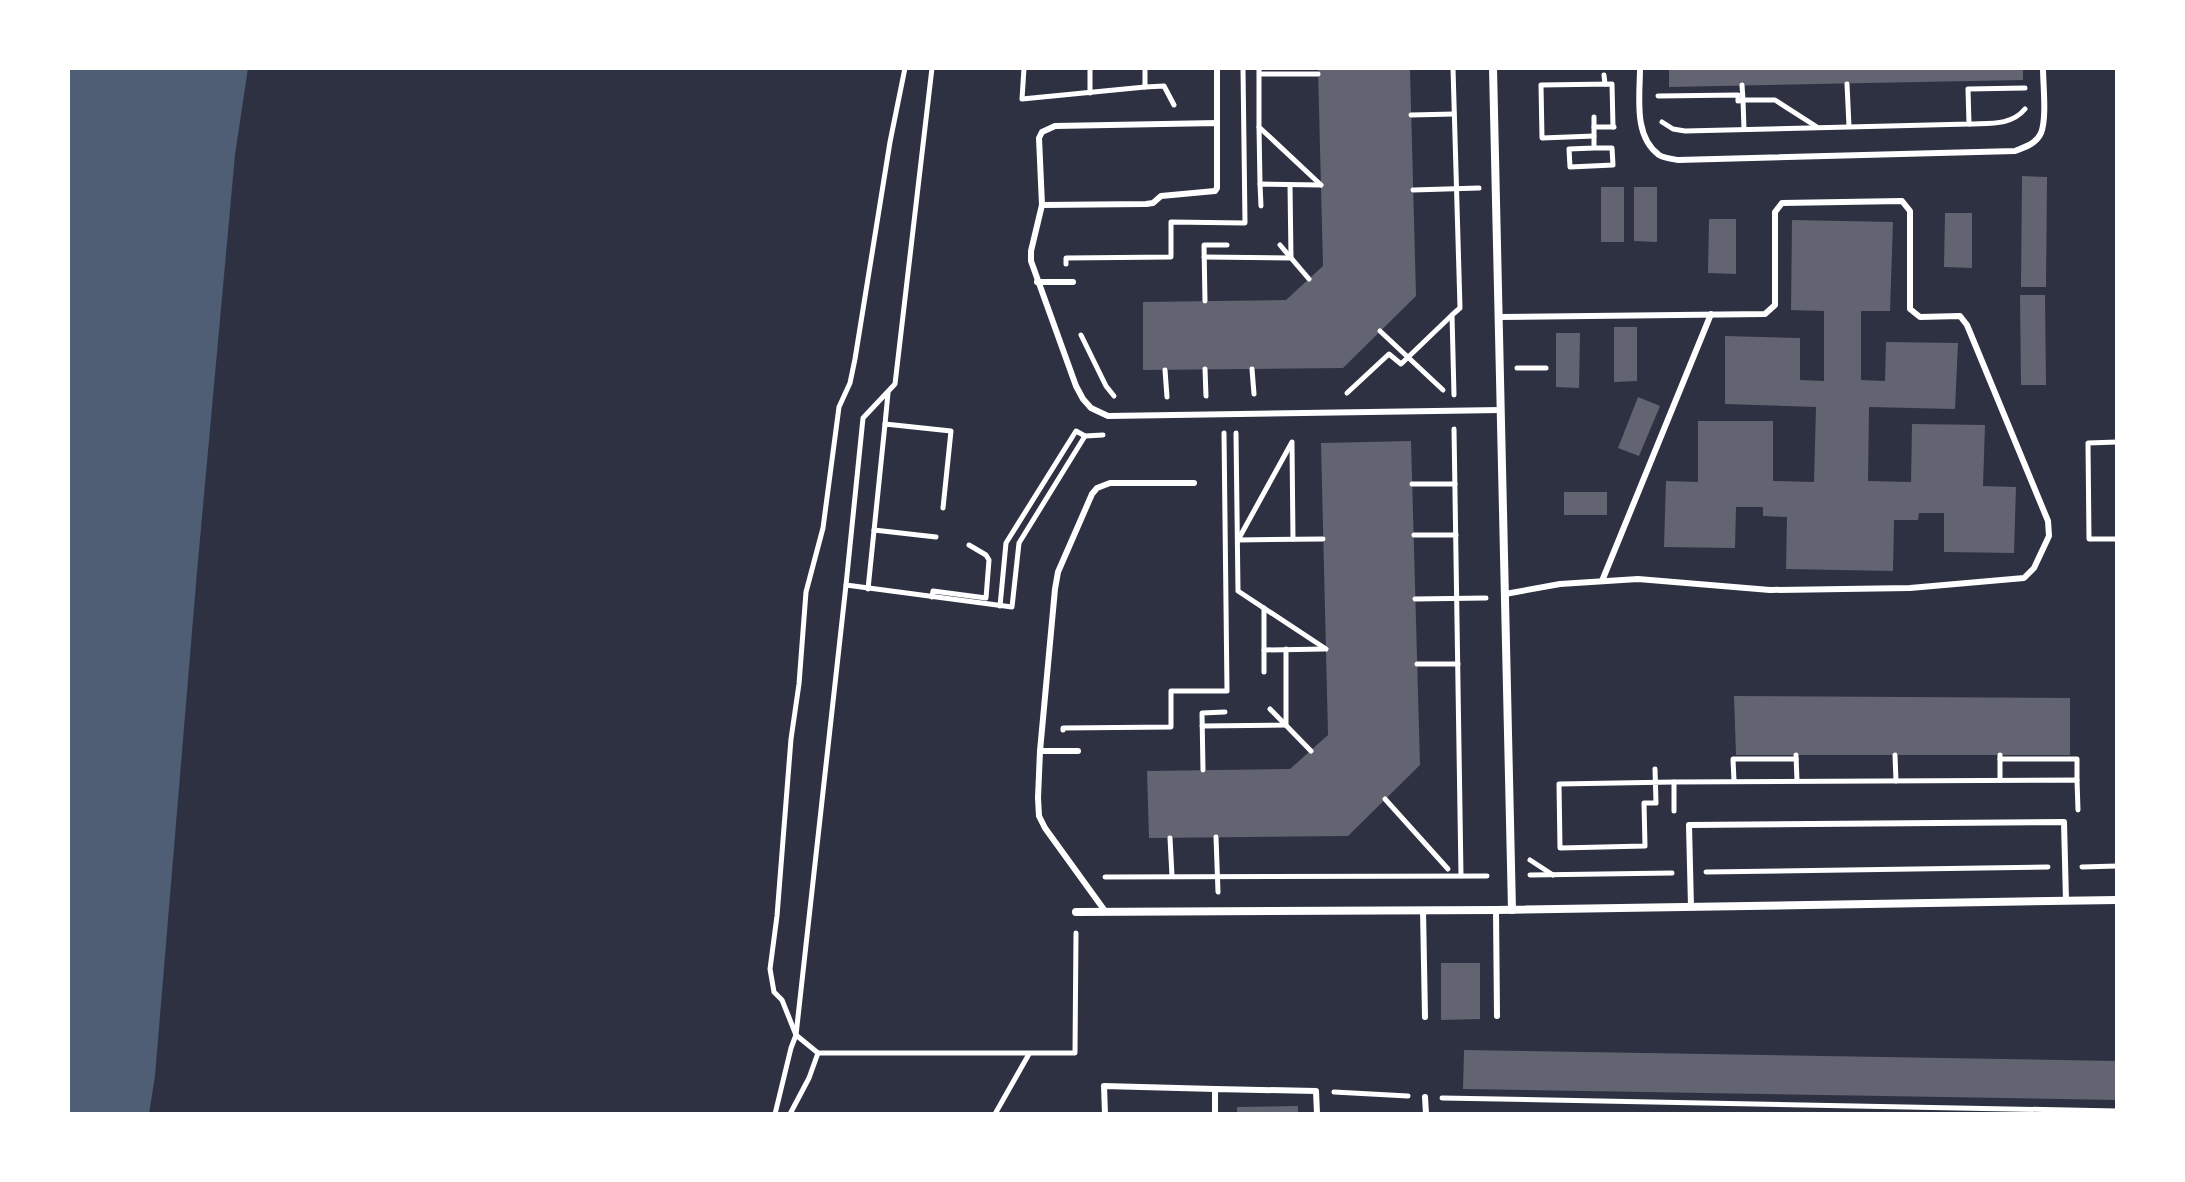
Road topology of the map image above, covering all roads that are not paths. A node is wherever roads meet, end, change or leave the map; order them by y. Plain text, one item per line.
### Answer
1 (1217, 68) edge
2 (1493, 68) edge
3 (1640, 68) edge
4 (2043, 68) edge
5 (1217, 123) junction
6 (1042, 205) junction
7 (1037, 282) junction
8 (1070, 282) road end
9 (1711, 314) junction
10 (1499, 317) junction
11 (1501, 410) junction
12 (1194, 483) dead end
13 (1602, 581) junction
14 (1505, 596) junction
15 (1040, 751) junction
16 (1078, 751) dead end
17 (2117, 900) edge
18 (2066, 901) junction
19 (1691, 907) junction
20 (1423, 910) junction
21 (1496, 910) junction
22 (1512, 910) junction
23 (1105, 911) junction
24 (1076, 912) road end
25 (1497, 1016) dead end
26 (1425, 1017) dead end
27 (1215, 1089) junction
28 (1425, 1097) road end
29 (1105, 1114) edge
30 (1215, 1114) edge
31 (1317, 1114) edge
32 (1426, 1114) edge

1 - 5 lane
2 - 10 street
3 - 4 lane
5 - 6 lane
5 - 6 lane
6 - 7 lane
7 - 8 lane
7 - 11 lane
9 - 10 lane
9 - 13 lane
9 - 13 lane
10 - 11 street
11 - 14 street
12 - 15 lane
13 - 14 lane
14 - 22 street
15 - 16 lane
15 - 23 lane
17 - 18 street
18 - 19 street
18 - 19 lane
19 - 22 street
20 - 21 street
20 - 23 street
20 - 26 lane
21 - 22 street
21 - 25 lane
23 - 24 street
27 - 29 lane
27 - 30 lane
27 - 31 lane
28 - 32 lane

